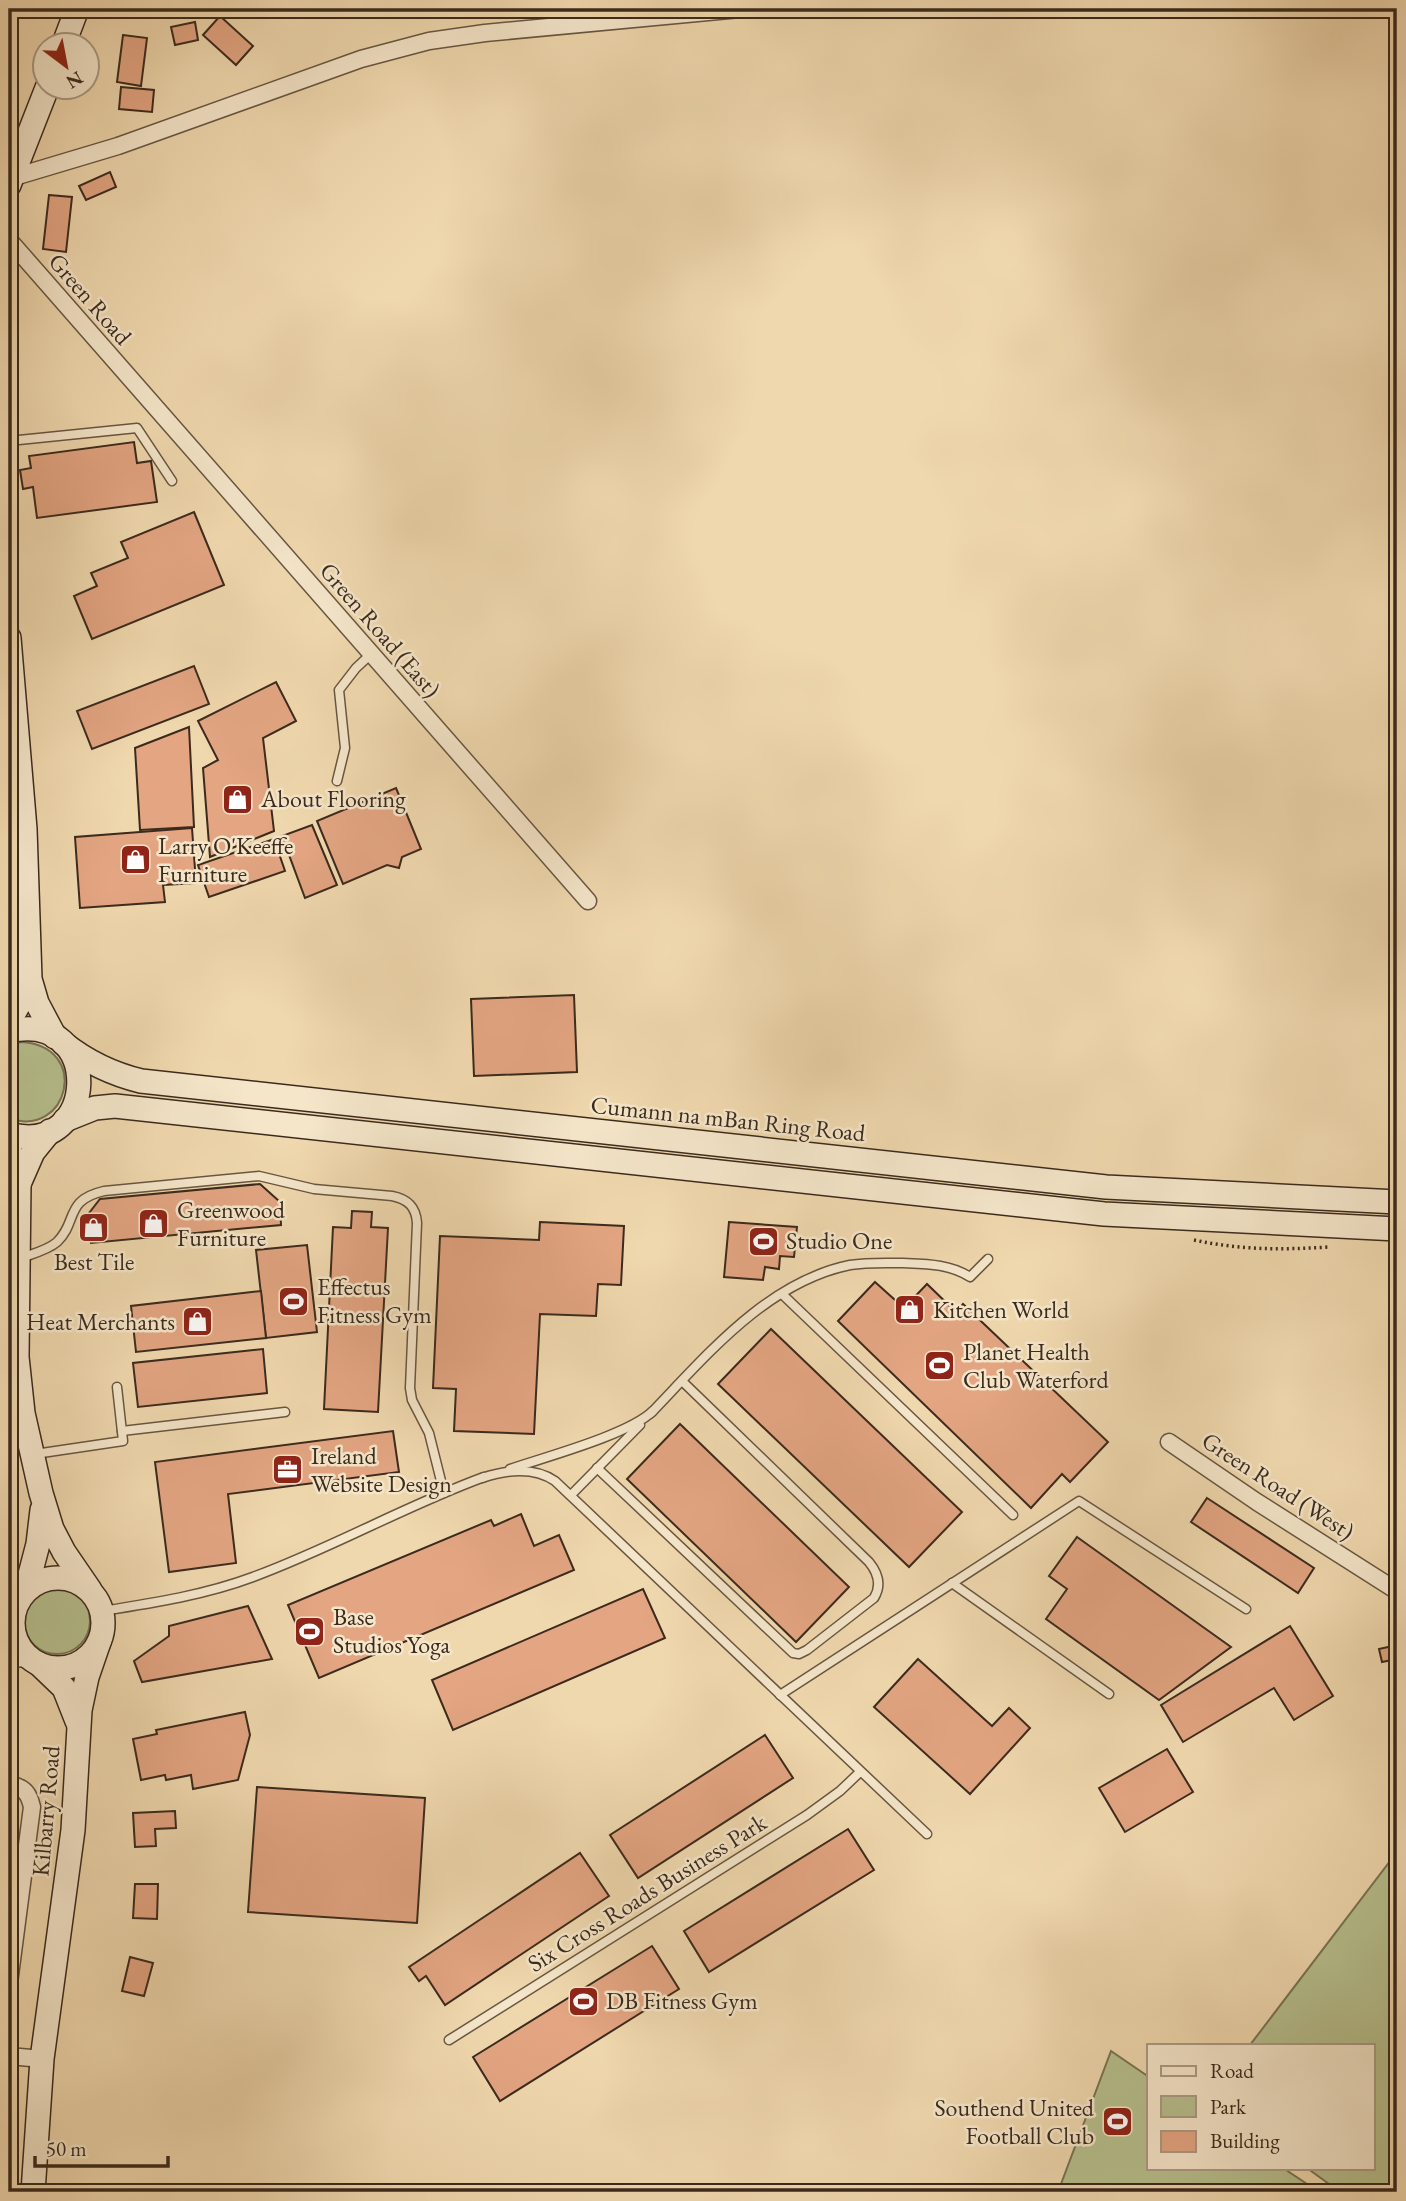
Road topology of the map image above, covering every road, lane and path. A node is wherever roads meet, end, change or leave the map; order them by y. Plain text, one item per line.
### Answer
1 (77, 9) edge
2 (740, 9) edge
3 (68, 32) edge
4 (41, 102) edge
5 (10, 181) edge
6 (9, 240) edge
7 (137, 387) joint
8 (9, 441) edge
9 (172, 481) dead end
10 (9, 638) edge
11 (371, 654) junction
12 (337, 781) dead end
13 (588, 901) dead end
14 (29, 967) junction
15 (9, 1022) edge
16 (9, 1031) edge
17 (59, 1040) junction
18 (58, 1126) junction
19 (9, 1134) edge
20 (9, 1146) edge
21 (19, 1184) junction
22 (1397, 1202) edge
23 (1397, 1229) edge
24 (18, 1259) junction
25 (988, 1259) dead end
26 (782, 1294) junction
27 (681, 1381) junction
28 (117, 1387) dead end
29 (653, 1411) junction
30 (285, 1412) dead end
31 (122, 1431) junction
32 (1169, 1442) dead end
33 (32, 1454) junction
34 (597, 1468) junction
35 (482, 1478) junction
36 (41, 1493) junction
37 (444, 1493) junction
38 (571, 1495) junction
39 (1013, 1515) dead end
40 (952, 1583) junction
41 (26, 1590) junction
42 (90, 1590) junction
43 (1397, 1591) edge
44 (1246, 1609) dead end
45 (102, 1611) junction
46 (11, 1616) edge
47 (99, 1642) junction
48 (25, 1661) edge
49 (1110, 1694) dead end
50 (780, 1695) junction
51 (79, 1727) junction
52 (860, 1772) junction
53 (12, 1785) dead end
54 (927, 1835) dead end
55 (9, 1983) edge
56 (449, 2040) dead end
57 (9, 2056) edge
58 (42, 2059) junction
59 (33, 2192) edge

1 - 3 main road
2 - 5 street
4 - 5 main road
6 - 7 street, Green Road
7 - 11 street, Green Road (East)
8 - 9 lane
10 - 14 main road
11 - 12 lane
11 - 13 street, Green Road (East)
14 - 15 main road
14 - 17 main road
16 - 17 main road
17 - 18 main road
17 - 22 main road, Cumann na mBan Ring Road
18 - 19 main road
18 - 21 main road
18 - 23 main road
20 - 21 main road
21 - 24 main road
24 - 33 main road
24 - 37 lane
25 - 26 lane
26 - 27 lane
26 - 39 lane
27 - 29 lane
27 - 34 lane
28 - 31 lane
29 - 34 lane
29 - 35 lane
30 - 31 lane
31 - 33 lane
32 - 43 street, Green Road (West)
33 - 36 main road
34 - 38 lane
35 - 37 lane
35 - 38 lane
36 - 41 main road
36 - 42 main road
37 - 45 lane
38 - 50 lane
40 - 44 lane
40 - 49 lane
40 - 50 lane
41 - 42 main road
41 - 46 main road
42 - 45 main road
45 - 47 main road
46 - 48 main road
47 - 48 main road
47 - 51 main road, Kilbarry Road
48 - 51 main road, Kilbarry Road
50 - 52 lane
51 - 58 main road, Kilbarry Road
52 - 54 lane
52 - 56 lane, Six Cross Roads Business Park
53 - 55 street
57 - 58 street
58 - 59 main road, Kilbarry Road

